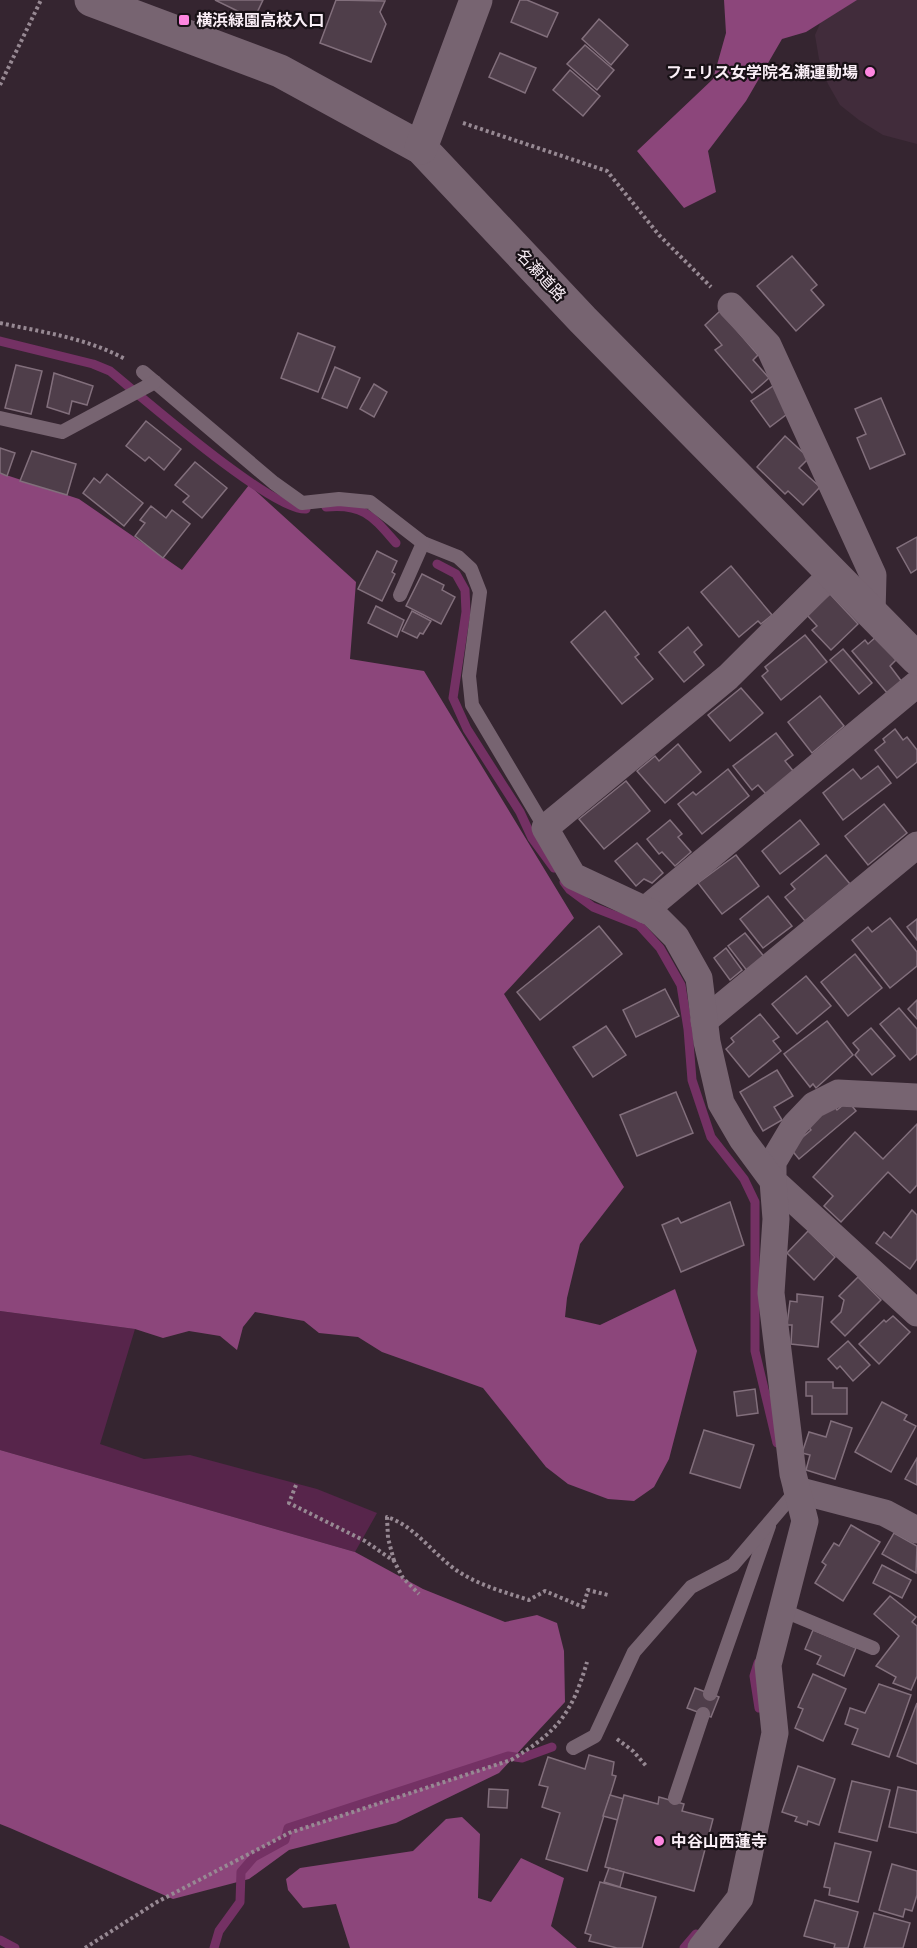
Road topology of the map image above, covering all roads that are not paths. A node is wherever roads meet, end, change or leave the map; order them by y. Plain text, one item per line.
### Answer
1 (91, 0) edge
2 (476, 0) edge
3 (421, 148) junction
4 (731, 306) road end
5 (143, 372) road end
6 (155, 382) junction
7 (0, 418) edge
8 (423, 543) junction
9 (832, 574) junction
10 (400, 595) dead end
11 (872, 614) junction
12 (917, 659) edge
13 (917, 684) edge
14 (545, 828) junction
15 (917, 845) edge
16 (645, 910) junction
17 (704, 1021) junction
18 (917, 1097) edge
19 (773, 1181) junction
20 (917, 1312) edge
21 (797, 1490) junction
22 (772, 1519) junction
23 (917, 1530) edge
24 (782, 1610) junction
25 (873, 1647) dead end
26 (710, 1694) dead end
27 (703, 1714) dead end
28 (573, 1748) dead end
29 (675, 1798) dead end
30 (701, 1948) edge

1 - 3 street, 名瀬道路
2 - 3 street
3 - 9 street, 名瀬道路
4 - 11 street
5 - 6 lane
6 - 7 lane
6 - 8 lane
8 - 10 lane
8 - 14 lane
9 - 11 street, 名瀬道路
9 - 14 street
11 - 12 street, 名瀬道路
13 - 16 street
14 - 16 street
15 - 17 street
16 - 17 street
17 - 19 street
18 - 19 street
19 - 20 street
19 - 21 street
21 - 22 lane
21 - 23 street
21 - 24 street
22 - 26 lane
22 - 28 lane
24 - 25 lane
24 - 30 street
27 - 29 lane

